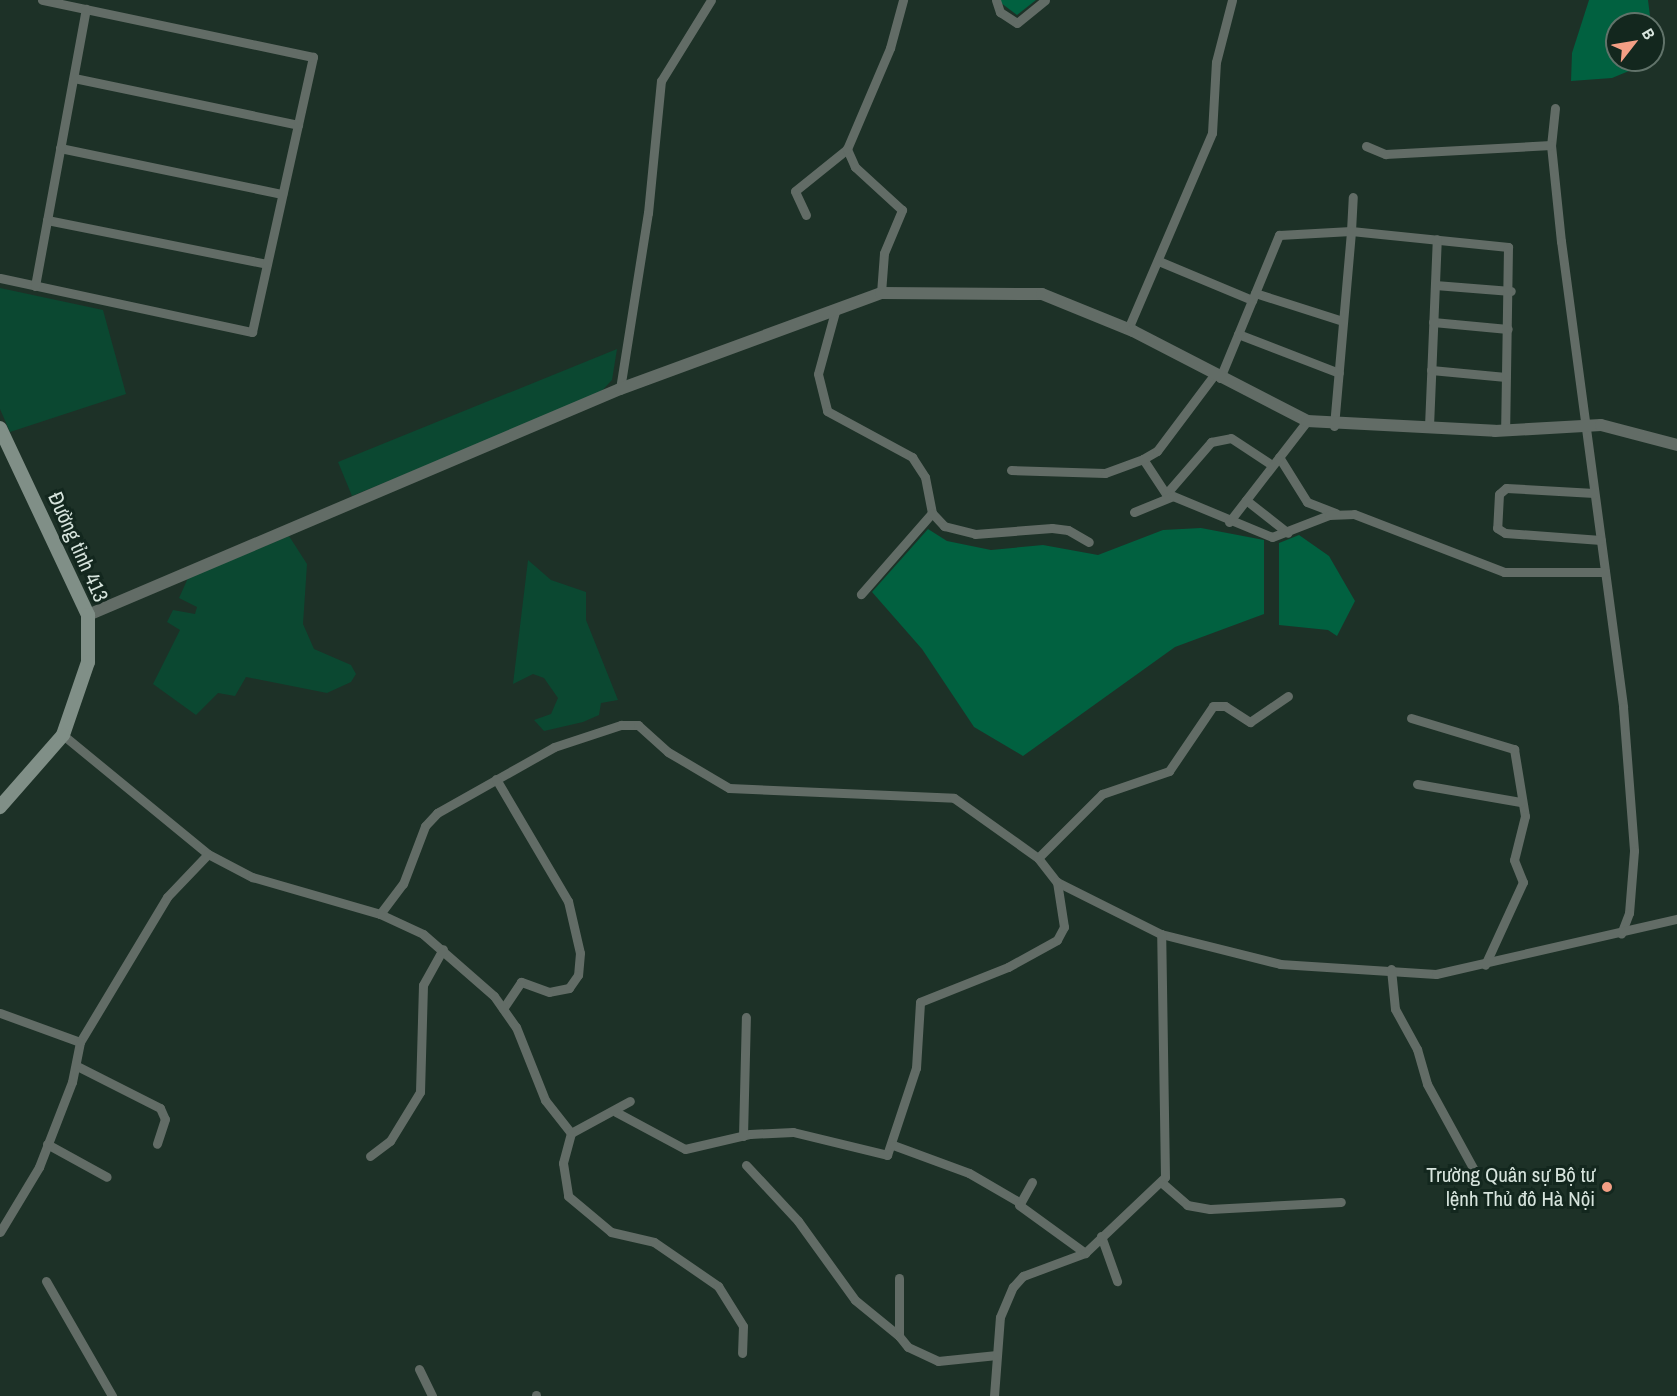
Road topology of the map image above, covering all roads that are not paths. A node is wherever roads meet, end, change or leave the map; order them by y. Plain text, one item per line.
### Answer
1 (42, 0) edge
2 (711, 0) edge
3 (903, 0) edge
4 (996, 0) edge
5 (1045, 0) edge
6 (1232, 0) edge
7 (86, 9) junction
8 (74, 78) junction
9 (1555, 108) dead end
10 (298, 125) junction
11 (1551, 145) junction
12 (1366, 146) dead end
13 (60, 148) junction
14 (847, 149) junction
15 (282, 194) junction
16 (1353, 197) dead end
17 (806, 215) dead end
18 (47, 220) junction
19 (1351, 231) junction
20 (1437, 239) junction
21 (1161, 262) junction
22 (267, 264) junction
23 (0, 278) edge
24 (1435, 285) junction
25 (35, 286) junction
26 (1511, 291) junction
27 (881, 293) junction
28 (1253, 296) junction
29 (836, 308) junction
30 (1343, 321) junction
31 (1433, 322) junction
32 (1128, 329) junction
33 (1508, 329) junction
34 (1238, 334) junction
35 (1431, 369) junction
36 (1339, 373) junction
37 (1217, 376) junction
38 (1506, 377) junction
39 (620, 389) junction
40 (1307, 421) junction
41 (1585, 424) junction
42 (1334, 426) junction
43 (1429, 426) junction
44 (0, 428) edge
45 (1505, 430) junction
46 (1677, 445) edge
47 (1279, 457) junction
48 (1143, 459) junction
49 (1272, 465) junction
50 (1011, 470) dead end
51 (1594, 493) junction
52 (1167, 496) junction
53 (1246, 500) junction
54 (1134, 512) dead end
55 (932, 513) junction
56 (1339, 514) junction
57 (1228, 522) junction
58 (1288, 533) junction
59 (1600, 540) junction
60 (1089, 542) dead end
61 (1605, 572) junction
62 (861, 594) dead end
63 (87, 615) junction
64 (1288, 696) dead end
65 (1411, 718) dead end
66 (63, 735) junction
67 (496, 779) junction
68 (1417, 784) dead end
69 (1520, 802) junction
70 (0, 807) edge
71 (208, 854) junction
72 (1038, 858) junction
73 (1057, 882) junction
74 (380, 914) junction
75 (1677, 919) edge
76 (1161, 934) junction
77 (1621, 934) junction
78 (443, 949) junction
79 (1485, 965) junction
80 (1391, 969) junction
81 (503, 1009) junction
82 (0, 1013) edge
83 (746, 1017) dead end
84 (80, 1042) junction
85 (77, 1066) junction
86 (630, 1101) dead end
87 (616, 1112) junction
88 (571, 1133) junction
89 (743, 1136) junction
90 (48, 1144) junction
91 (157, 1144) dead end
92 (893, 1145) junction
93 (370, 1156) dead end
94 (746, 1165) dead end
95 (1473, 1168) dead end
96 (107, 1177) dead end
97 (1032, 1182) dead end
98 (1161, 1182) junction
99 (1018, 1202) junction
100 (1341, 1202) dead end
101 (0, 1232) edge
102 (1101, 1236) junction
103 (1085, 1253) junction
104 (899, 1278) dead end
105 (46, 1281) dead end
106 (1117, 1281) dead end
107 (899, 1336) junction
108 (742, 1353) dead end
109 (997, 1355) junction
110 (419, 1369) dead end
111 (112, 1396) edge
112 (432, 1396) edge
113 (994, 1396) edge

1 - 7 street
2 - 39 street
3 - 14 street
4 - 5 street
6 - 21 street
7 - 8 street
7 - 10 street
8 - 10 street
8 - 13 street
9 - 11 street
10 - 15 street
11 - 12 street
11 - 41 street
13 - 15 street
13 - 18 street
14 - 17 street
14 - 27 street
15 - 22 street
16 - 19 street
18 - 22 street
18 - 25 street
19 - 20 street
19 - 28 street
19 - 30 street
20 - 24 street
20 - 26 street
21 - 28 street
21 - 32 street
22 - 25 street
23 - 25 street
24 - 26 street
24 - 31 street
26 - 33 street
27 - 29 street
27 - 32 street
28 - 30 street
28 - 34 street
29 - 39 street
29 - 55 street
30 - 36 street
31 - 33 street
31 - 35 street
32 - 37 street
33 - 38 street
34 - 36 street
34 - 37 street
35 - 38 street
35 - 43 street
36 - 42 street
37 - 40 street
37 - 48 street
38 - 45 street
39 - 63 street
40 - 42 street
40 - 47 street
41 - 45 street
41 - 46 street
41 - 51 street
42 - 43 street
43 - 45 street
44 - 63 main road, Đường tỉnh 413
47 - 49 street
47 - 56 street
48 - 50 street
48 - 52 street
49 - 52 street
49 - 53 street
51 - 59 street
51 - 59 street
52 - 54 street
52 - 57 street
53 - 57 street
53 - 58 street
55 - 60 street
55 - 62 street
56 - 58 street
56 - 61 street
57 - 58 street
59 - 61 street
61 - 77 street
63 - 66 main road, Đường tỉnh 413
64 - 72 street
65 - 69 street
66 - 70 main road, Đường tỉnh 413
66 - 71 street
67 - 72 street
67 - 74 street
67 - 81 street
68 - 69 street
69 - 79 street
71 - 74 street
71 - 84 street
72 - 73 street
73 - 76 street
73 - 92 street
74 - 78 street
75 - 77 street
76 - 80 street
76 - 98 street
77 - 79 street
78 - 81 street
78 - 93 street
79 - 80 street
80 - 95 street
81 - 88 street
82 - 84 street
83 - 89 street
84 - 85 street
85 - 90 street
85 - 91 street
86 - 87 street
87 - 88 street
87 - 89 street
88 - 108 street
89 - 92 street
90 - 96 street
90 - 101 street
92 - 99 street
94 - 107 street
97 - 99 street
98 - 100 street
98 - 102 street
99 - 103 street
102 - 103 street
102 - 106 street
103 - 109 street
104 - 107 street
105 - 111 street
107 - 109 street
109 - 113 street
110 - 112 street

